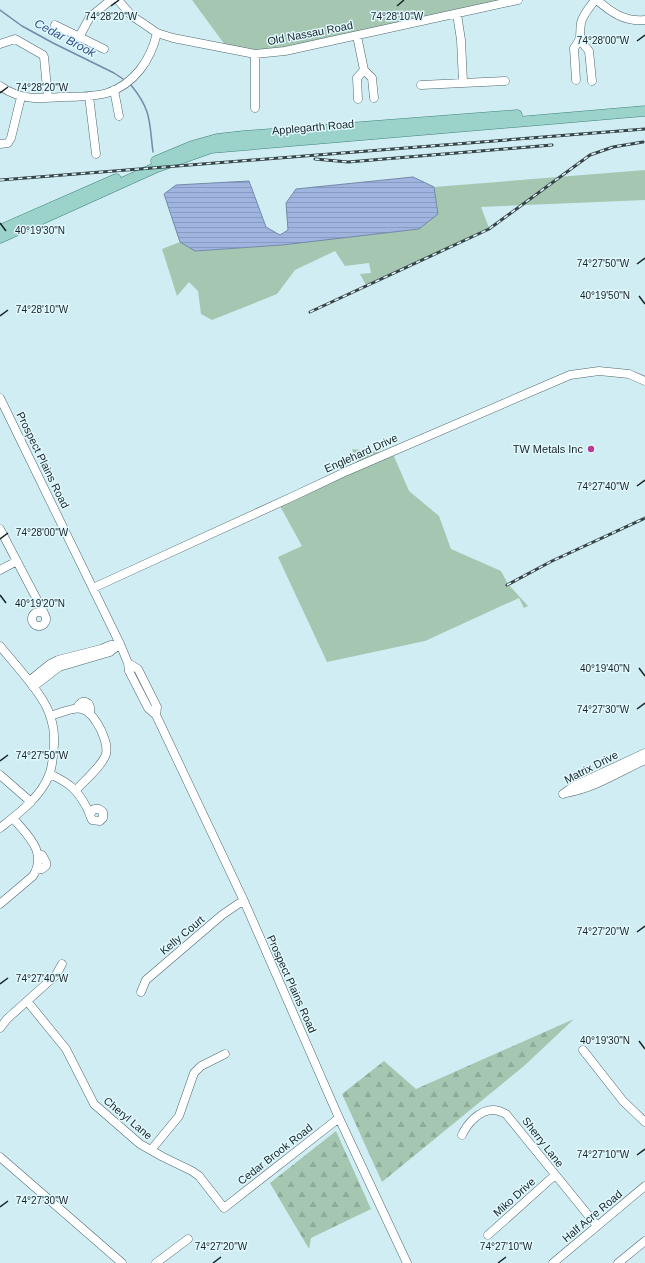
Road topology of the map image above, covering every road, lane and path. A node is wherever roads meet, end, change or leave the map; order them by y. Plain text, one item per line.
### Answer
1 (111, 0) edge
2 (118, 0) edge
3 (518, 0) edge
4 (596, 0) edge
5 (457, 14) junction
6 (645, 20) edge
7 (55, 25) dead end
8 (158, 33) junction
9 (357, 36) junction
10 (79, 37) junction
11 (580, 40) junction
12 (0, 44) edge
13 (104, 49) dead end
14 (255, 54) junction
15 (364, 70) junction
16 (576, 80) dead end
17 (505, 81) dead end
18 (592, 81) dead end
19 (464, 82) junction
20 (421, 85) dead end
21 (0, 86) edge
22 (114, 90) junction
23 (90, 96) junction
24 (21, 97) junction
25 (48, 98) junction
26 (374, 98) dead end
27 (358, 99) dead end
28 (645, 106) edge
29 (255, 108) dead end
30 (645, 111) edge
31 (119, 116) dead end
32 (0, 144) edge
33 (96, 154) dead end
34 (0, 230) edge
35 (0, 238) edge
36 (645, 382) edge
37 (0, 398) edge
38 (0, 529) edge
39 (17, 561) junction
40 (0, 570) edge
41 (93, 588) junction
42 (44, 613) dead end
43 (120, 644) junction
44 (0, 646) edge
45 (31, 684) junction
46 (50, 716) junction
47 (645, 753) edge
48 (645, 760) edge
49 (50, 774) junction
50 (0, 775) edge
51 (76, 790) junction
52 (31, 802) junction
53 (90, 814) dead end
54 (13, 818) junction
55 (0, 828) edge
56 (244, 901) junction
57 (0, 904) edge
58 (62, 964) dead end
59 (141, 992) dead end
60 (27, 1001) junction
61 (0, 1028) edge
62 (583, 1050) dead end
63 (225, 1054) dead end
64 (339, 1118) junction
65 (645, 1122) edge
66 (462, 1135) dead end
67 (151, 1150) junction
68 (0, 1157) edge
69 (555, 1175) junction
70 (645, 1186) edge
71 (224, 1208) joint
72 (597, 1226) junction
73 (488, 1235) dead end
74 (188, 1239) dead end
75 (645, 1241) edge
76 (122, 1263) edge
77 (156, 1263) edge
78 (407, 1263) edge
79 (553, 1263) edge
80 (618, 1263) edge

1 - 10 street
2 - 8 street, Old Nassau Road
3 - 5 street, Old Nassau Road
4 - 6 street
4 - 11 street
5 - 9 street, Old Nassau Road
5 - 19 street
7 - 10 street
8 - 14 street, Old Nassau Road
8 - 22 street
9 - 14 street, Old Nassau Road
9 - 15 street
10 - 13 street
11 - 16 street
11 - 18 street
12 - 25 street
14 - 29 street
15 - 26 street
15 - 27 street
17 - 19 street
19 - 20 street
21 - 24 street
22 - 23 street
22 - 31 street
23 - 25 street
23 - 33 street
24 - 25 street
24 - 32 street
28 - 34 main road, Applegarth Road
30 - 35 main road, Applegarth Road
36 - 41 street, Englehard Drive
37 - 41 street, Prospect Plains Road
38 - 39 street
39 - 40 street
39 - 42 street
41 - 43 street, Prospect Plains Road
43 - 45 street
43 - 56 street, Prospect Plains Road
44 - 45 street
45 - 46 street
46 - 49 street
46 - 51 street
47 - 48 street, Matrix Drive
49 - 51 street
49 - 52 street
50 - 52 street
51 - 53 street
52 - 54 street
54 - 55 street
54 - 57 street
56 - 59 street, Kelly Court
56 - 64 street, Prospect Plains Road
58 - 60 street
60 - 61 street
60 - 67 street, Cheryl Lane
62 - 65 street
63 - 67 street
64 - 71 street, Cedar Brook Road
64 - 78 street, Prospect Plains Road
66 - 69 street, Sherry Lane
67 - 71 street, Cheryl Lane
68 - 76 street
69 - 72 street, Sherry Lane
69 - 73 street, Miko Drive
70 - 72 street, Half Acre Road
72 - 79 street, Half Acre Road
74 - 77 street
75 - 80 street

